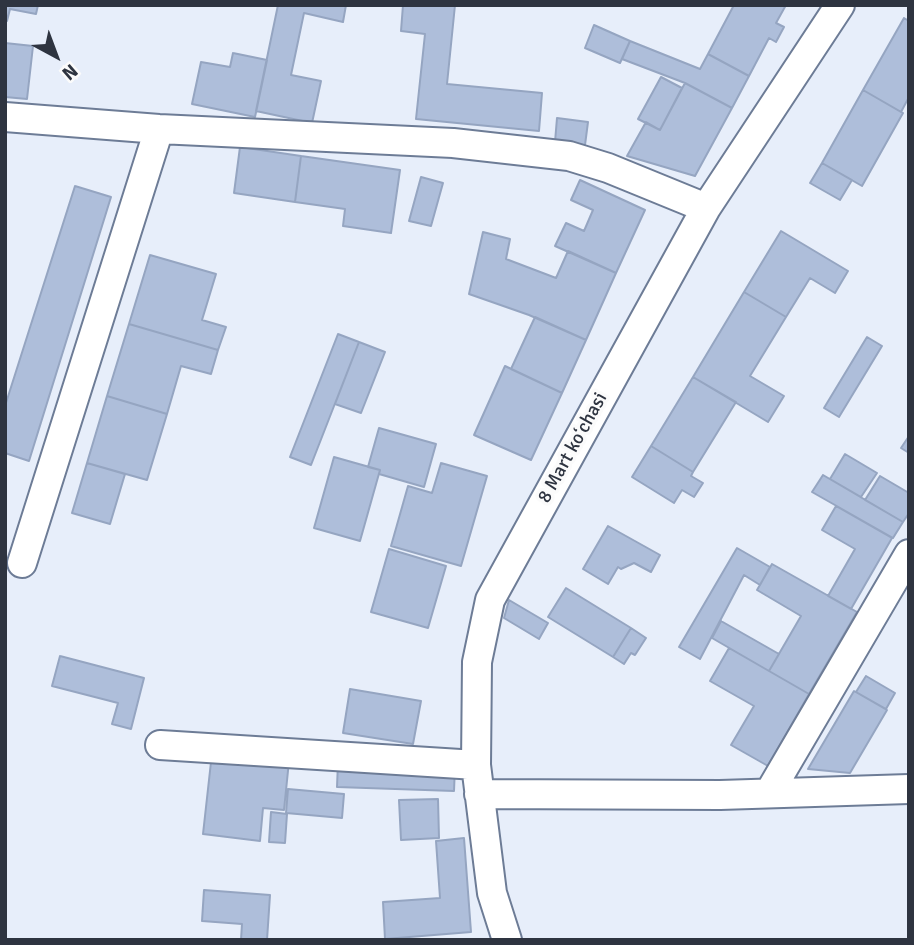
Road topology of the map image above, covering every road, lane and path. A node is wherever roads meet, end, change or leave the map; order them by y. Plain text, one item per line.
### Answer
1 (839, 5) edge
2 (5, 117) edge
3 (159, 129) junction
4 (706, 208) junction
5 (909, 554) edge
6 (22, 563) dead end
7 (160, 745) dead end
8 (476, 765) junction
9 (909, 789) edge
10 (769, 793) junction
11 (479, 794) junction
12 (507, 940) edge

1 - 4 street, 8 Mart koʻchasi
2 - 3 street
3 - 4 street
3 - 6 street
4 - 8 street, 8 Mart koʻchasi
5 - 10 street
7 - 8 street
8 - 11 street, 8 Mart koʻchasi
9 - 10 street
10 - 11 street
11 - 12 street, 8 Mart koʻchasi

